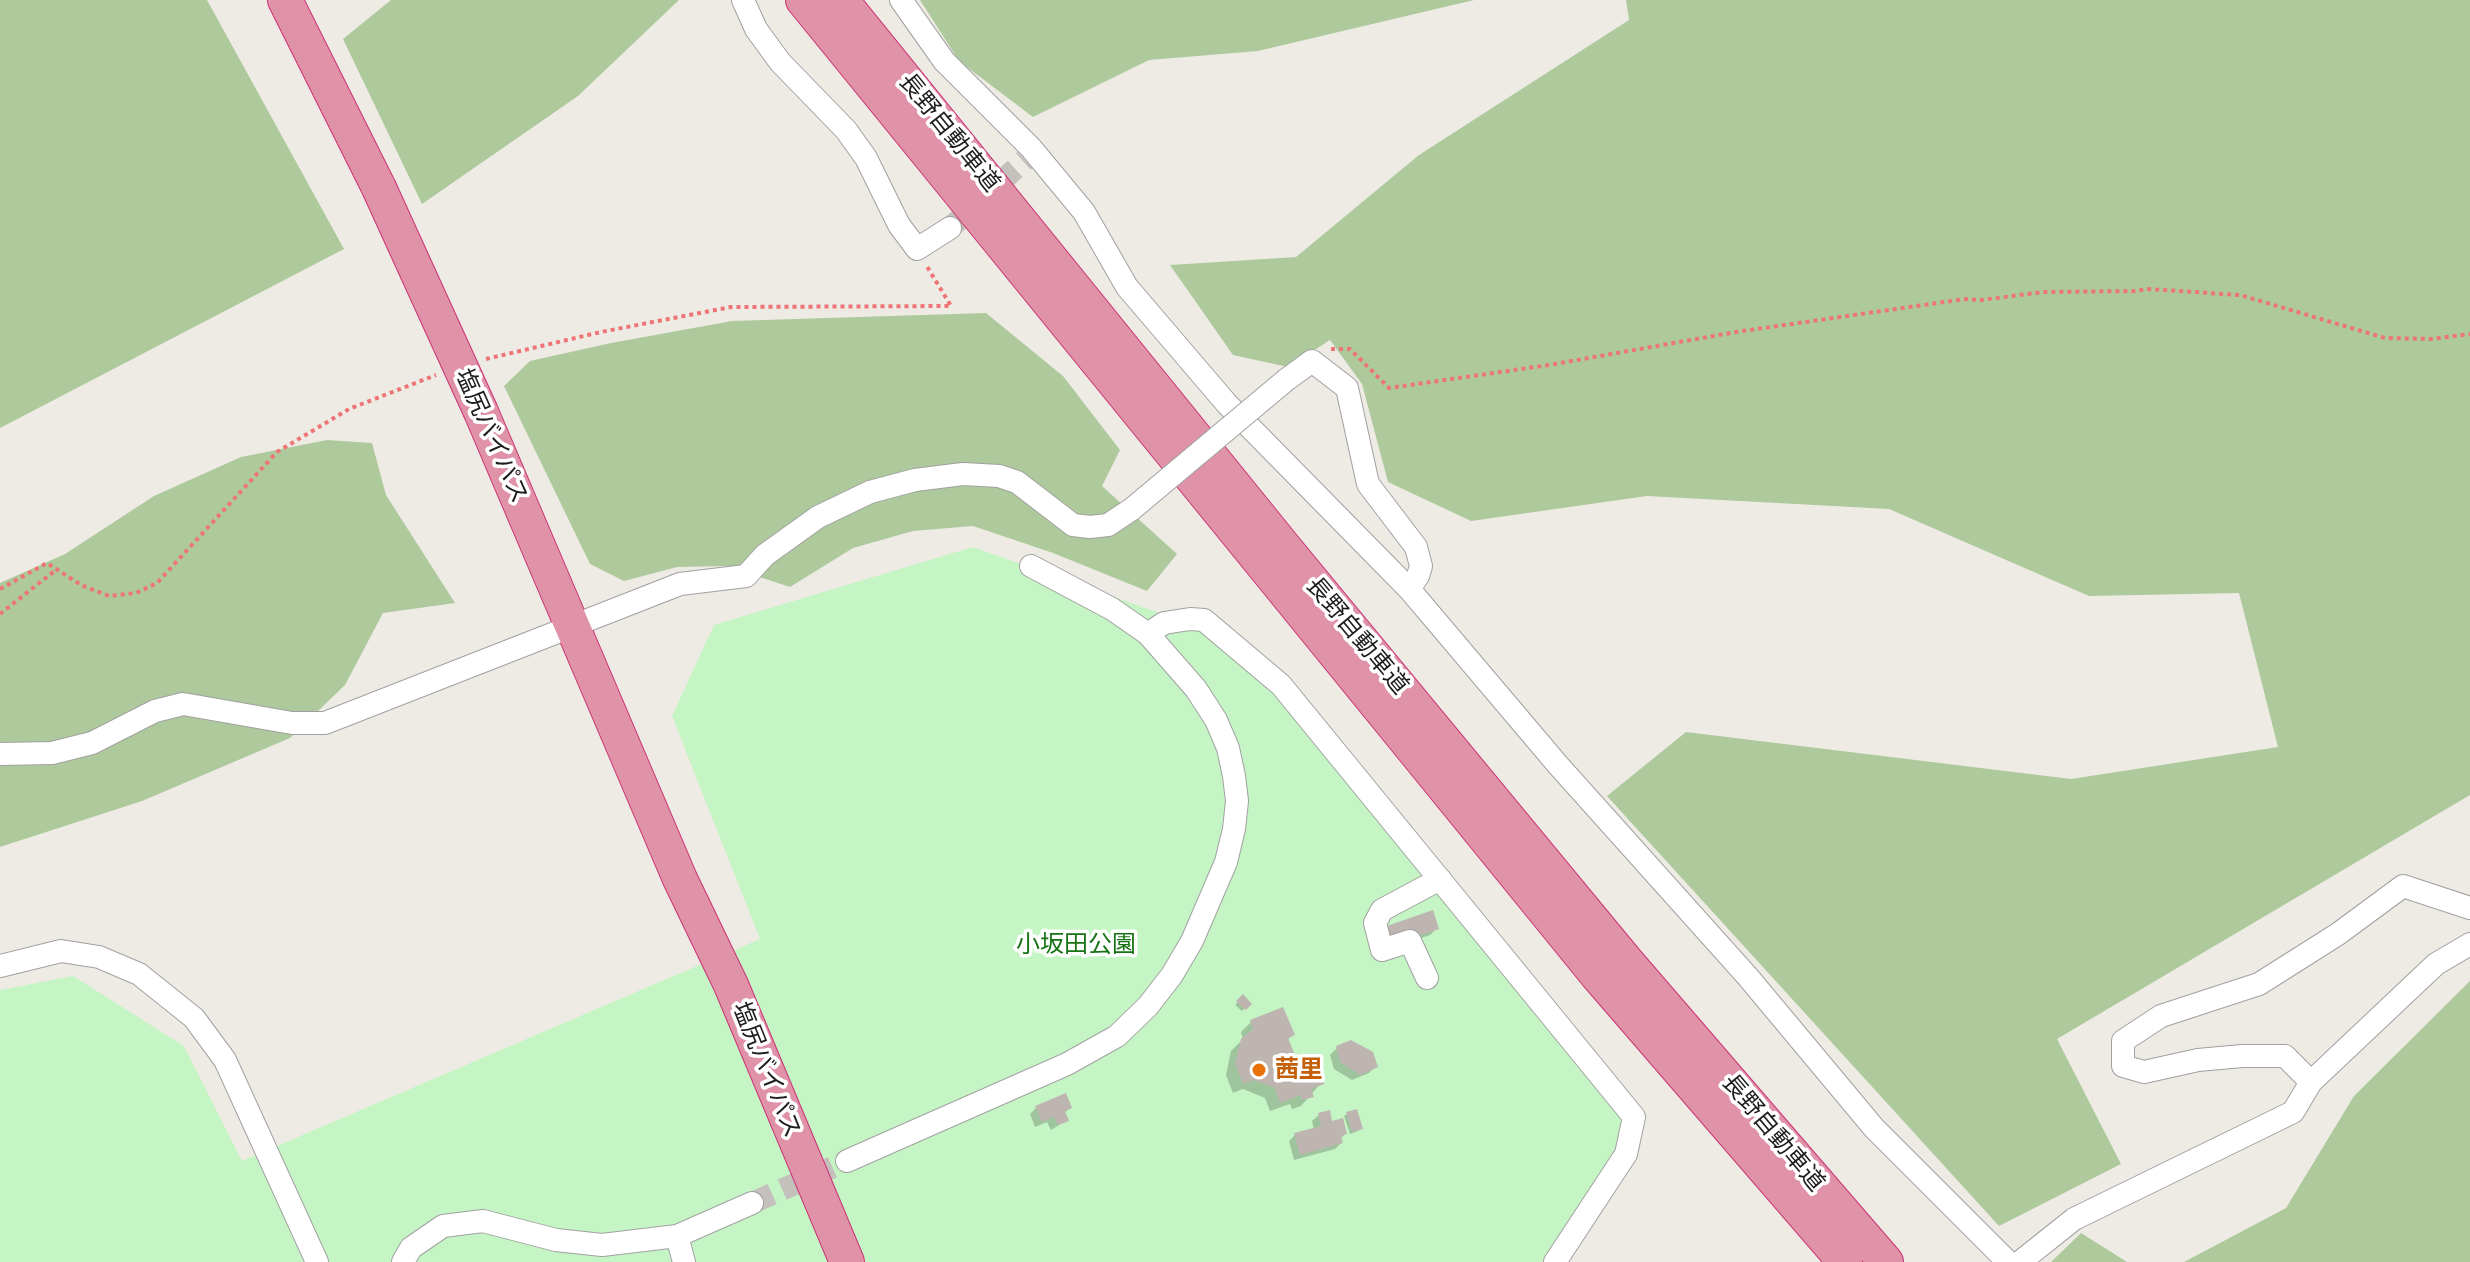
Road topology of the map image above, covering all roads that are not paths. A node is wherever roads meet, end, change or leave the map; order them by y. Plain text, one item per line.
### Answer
1 (285, 0) edge
2 (743, 0) edge
3 (803, 0) edge
4 (841, 0) edge
5 (901, 0) edge
6 (950, 228) tunnel mouth
7 (1031, 566) dead end
8 (1409, 589) junction
9 (574, 626) junction
10 (1148, 634) junction
11 (0, 754) edge
12 (680, 879) junction
13 (1440, 879) junction
14 (2470, 908) edge
15 (2470, 944) edge
16 (0, 966) edge
17 (1427, 978) dead end
18 (2311, 1082) junction
19 (847, 1161) tunnel mouth
20 (752, 1203) tunnel mouth
21 (677, 1236) junction
22 (317, 1262) edge
23 (403, 1262) edge
24 (684, 1262) edge
25 (830, 1262) edge
26 (847, 1262) edge
27 (1555, 1262) edge
28 (1845, 1262) edge
29 (1886, 1262) edge
30 (2008, 1262) edge
31 (2020, 1262) edge

1 - 9 highway, 塩尻バイパス, bridge
2 - 6 street
3 - 28 highway, 長野自動車道
4 - 29 highway, 長野自動車道
5 - 8 street
7 - 10 street
8 - 9 street, bridge
8 - 30 street
9 - 11 street
9 - 12 highway, 塩尻バイパス
10 - 13 street
10 - 19 street
12 - 25 highway, 塩尻バイパス
12 - 26 highway, 塩尻バイパス
13 - 17 street
13 - 27 street
14 - 18 street
15 - 18 street
16 - 22 street
18 - 31 street
20 - 21 street
21 - 23 street
21 - 24 street

